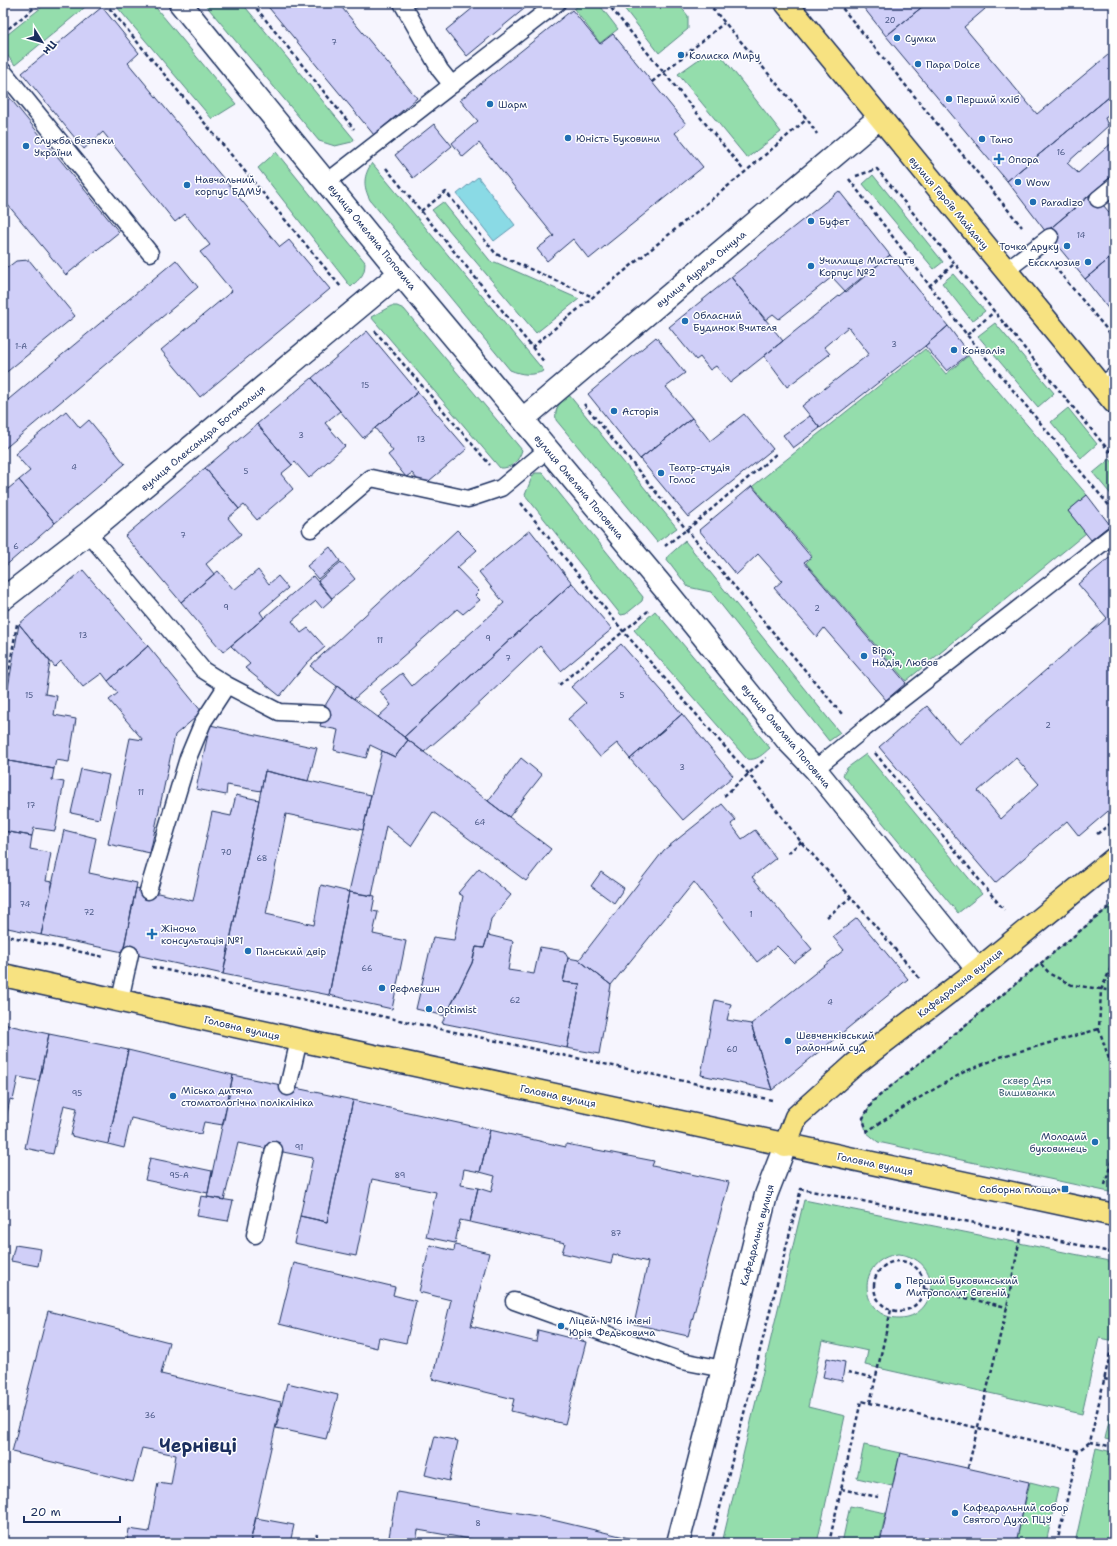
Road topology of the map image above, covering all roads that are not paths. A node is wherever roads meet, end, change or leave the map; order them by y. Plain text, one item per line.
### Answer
1 (180, 3) edge
2 (402, 3) edge
3 (556, 3) edge
4 (786, 3) edge
5 (3, 71) edge
6 (452, 85) junction
7 (879, 118) junction
8 (327, 182) junction
9 (1114, 186) edge
10 (1098, 199) dead end
11 (1044, 242) road end
12 (150, 253) dead end
13 (1005, 271) junction
14 (400, 273) junction
15 (1110, 388) edge
16 (523, 419) junction
17 (548, 449) junction
18 (311, 529) dead end
19 (88, 533) junction
20 (1114, 534) edge
21 (3, 599) edge
22 (227, 685) junction
23 (322, 714) dead end
24 (815, 769) junction
25 (1114, 859) edge
26 (148, 891) dead end
27 (129, 958) road end
28 (978, 970) junction
29 (3, 975) edge
30 (120, 1000) junction
31 (299, 1040) junction
32 (288, 1087) dead end
33 (785, 1146) junction
34 (274, 1150) dead end
35 (1114, 1215) edge
36 (255, 1235) dead end
37 (514, 1301) dead end
38 (723, 1369) junction
39 (678, 1543) edge

1 - 8 street, вулиця Омеляна Поповича
2 - 6 lane
3 - 6 lane
4 - 7 main road, вулиця Героїв Майдану
5 - 12 lane
6 - 8 lane
7 - 13 main road, вулиця Героїв Майдану
7 - 16 street, вулиця Аурела Ончула
8 - 14 street, вулиця Омеляна Поповича
9 - 10 lane
11 - 13 lane
13 - 15 main road, вулиця Героїв Майдану
14 - 16 street, вулиця Омеляна Поповича
14 - 19 street, вулиця Олександра Богомольця
16 - 17 street, вулиця Омеляна Поповича
17 - 18 lane
17 - 24 street, вулиця Омеляна Поповича
19 - 21 street, вулиця Олександра Богомольця
19 - 22 lane
20 - 24 lane
22 - 23 lane
22 - 26 lane
24 - 28 street, вулиця Омеляна Поповича
25 - 28 main road, Кафедральна вулиця
27 - 30 lane
28 - 33 main road, Кафедральна вулиця
29 - 30 main road, Головна вулиця
30 - 31 main road, Головна вулиця
31 - 32 lane
31 - 33 main road, Головна вулиця
33 - 35 main road, Головна вулиця
33 - 38 street, Кафедральна вулиця
34 - 36 lane
37 - 38 lane
38 - 39 street, Кафедральна вулиця

